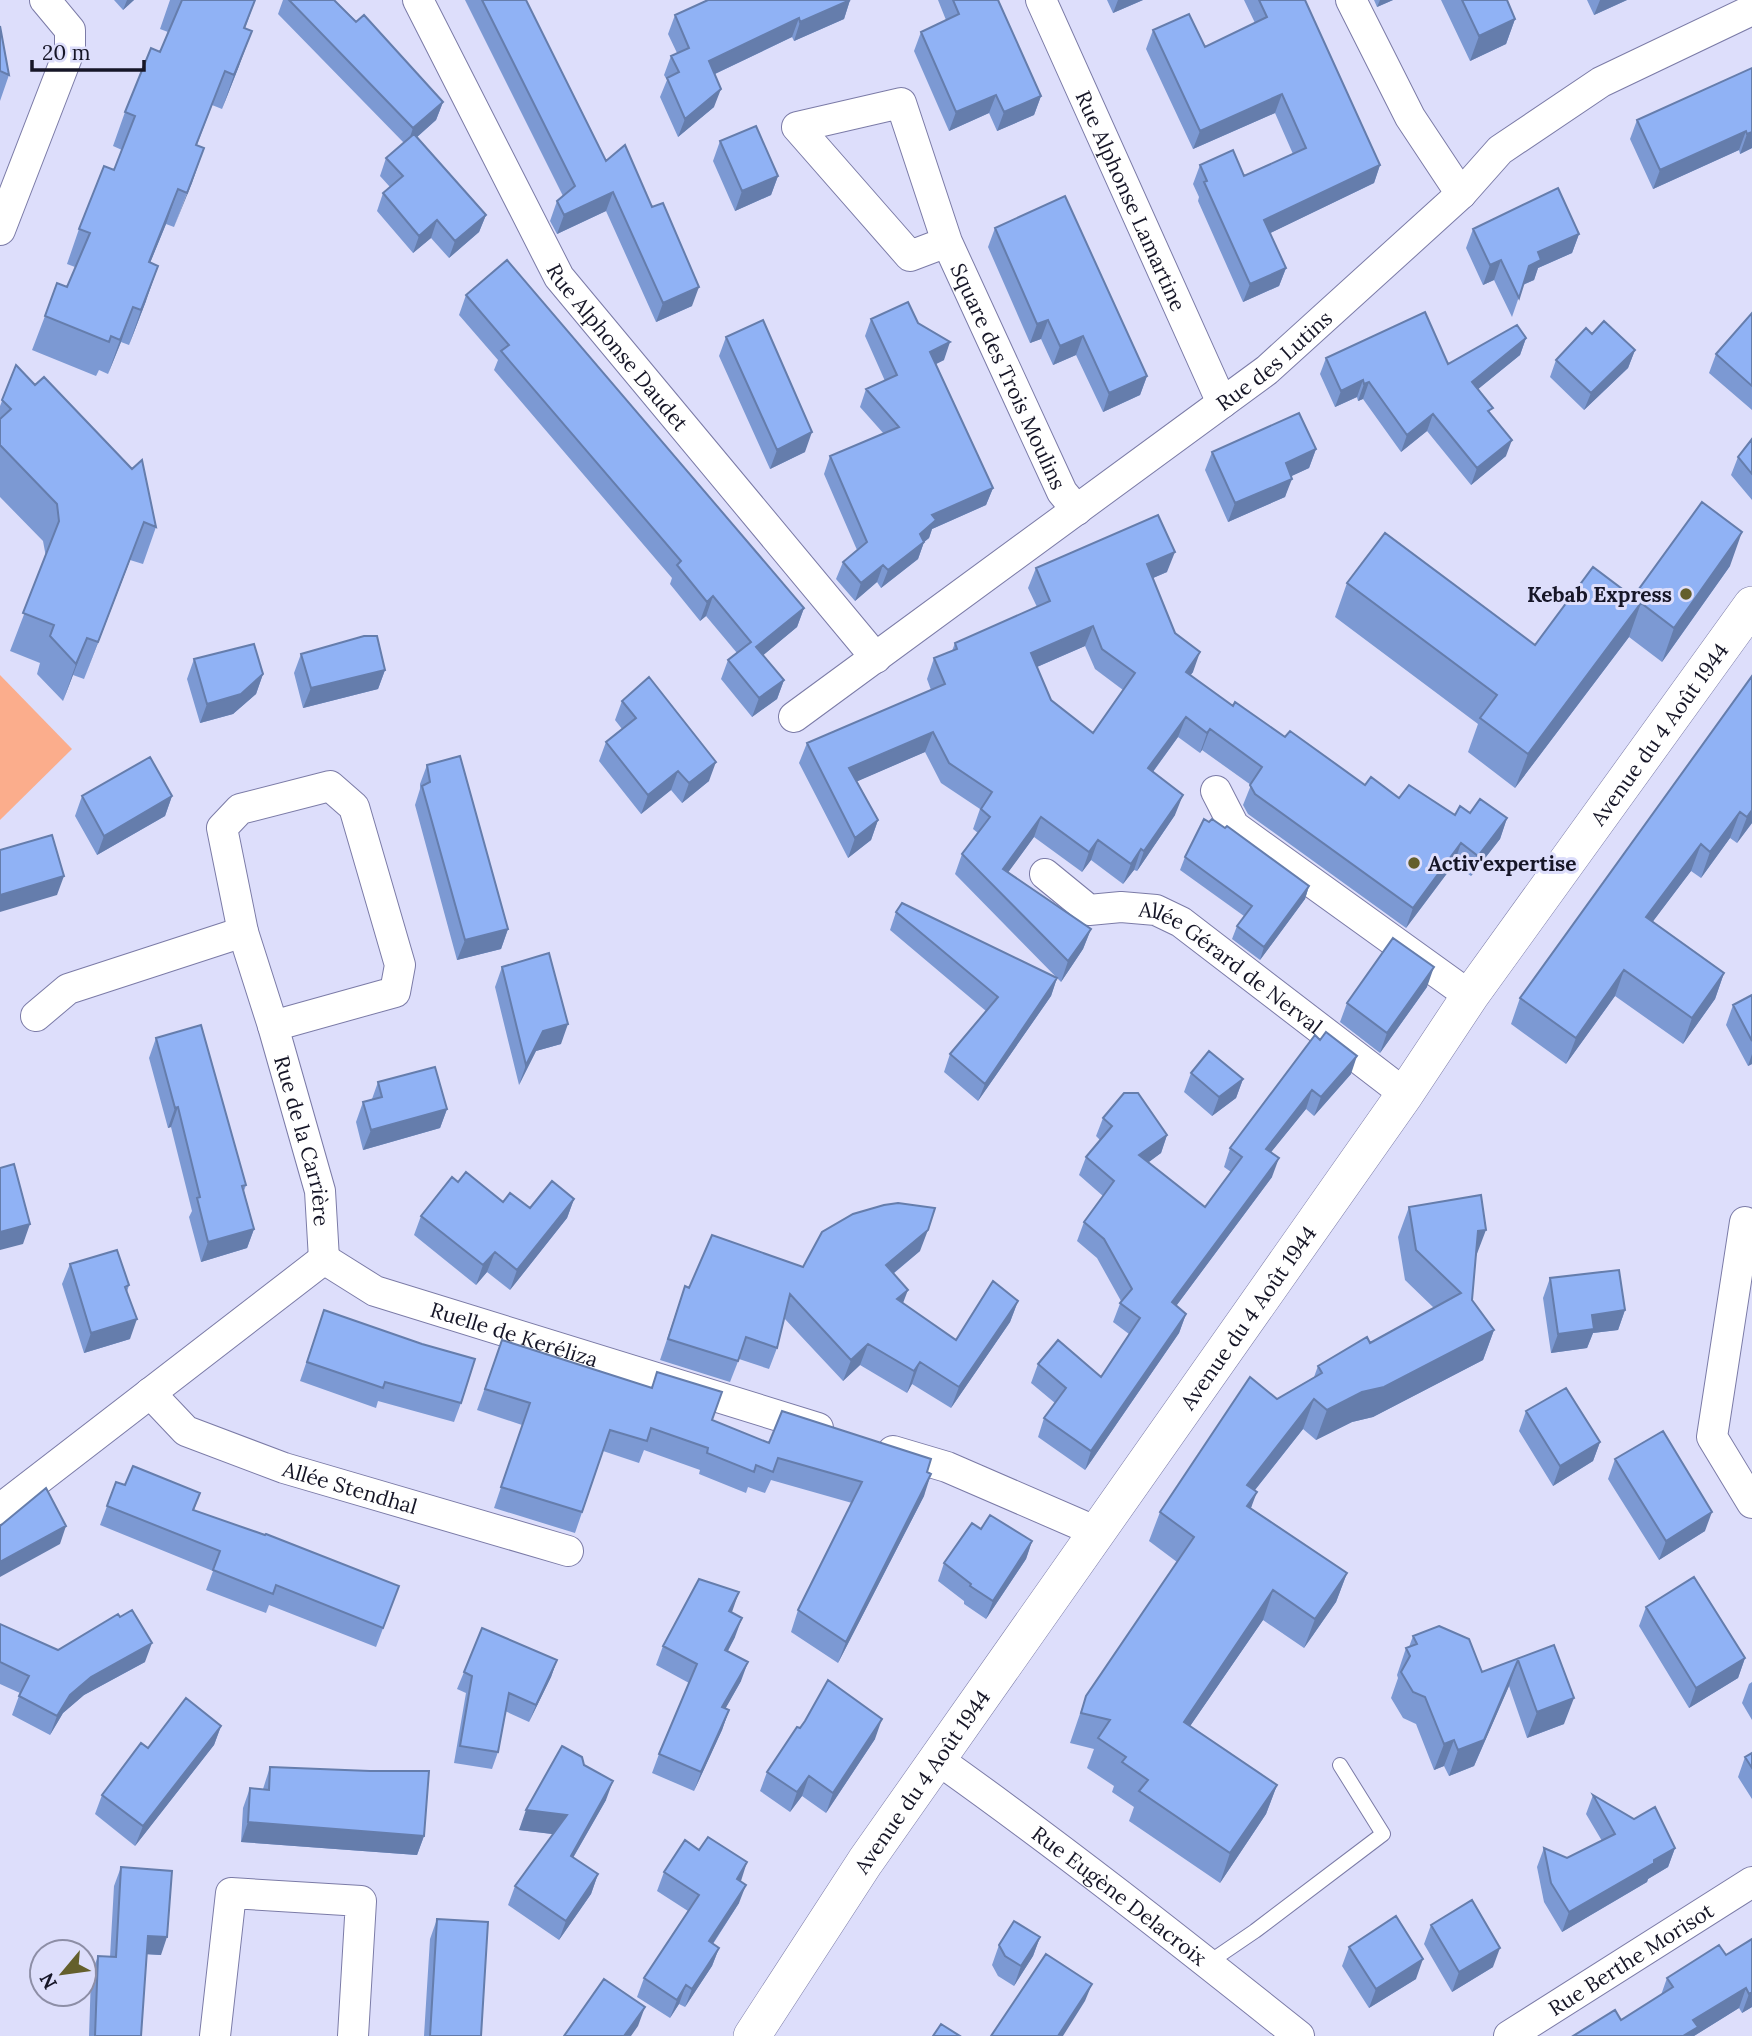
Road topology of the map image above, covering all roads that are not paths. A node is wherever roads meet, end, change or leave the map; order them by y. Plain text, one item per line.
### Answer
1 (45, 0) edge
2 (418, 0) edge
3 (1041, 0) edge
4 (1351, 0) edge
5 (1752, 10) edge
6 (1461, 194) junction
7 (0, 230) edge
8 (947, 242) junction
9 (1222, 403) junction
10 (1077, 510) junction
11 (1752, 606) edge
12 (876, 657) junction
13 (794, 717) dead end
14 (1216, 791) dead end
15 (1045, 874) dead end
16 (243, 932) junction
17 (1470, 996) junction
18 (36, 1016) dead end
19 (273, 1026) junction
20 (1405, 1094) junction
21 (1752, 1227) edge
22 (324, 1259) junction
23 (150, 1393) junction
24 (1752, 1503) edge
25 (0, 1509) edge
26 (1097, 1532) junction
27 (568, 1551) dead end
28 (937, 1759) junction
29 (1340, 1765) dead end
30 (1752, 1882) edge
31 (1208, 1963) junction
32 (215, 2036) edge
33 (353, 2036) edge
34 (752, 2036) edge
35 (1298, 2036) edge
36 (1509, 2036) edge

1 - 7 street
2 - 12 street, Rue Alphonse Daudet
3 - 9 street, Rue Alphonse Lamartine
4 - 6 street
5 - 6 street, Rue des Lutins
6 - 9 street, Rue des Lutins
8 - 8 street, Square des Trois Moulins
8 - 10 street, Square des Trois Moulins
9 - 10 street, Rue des Lutins
10 - 12 street, Rue des Lutins
11 - 17 street, Avenue du 4 Août 1944
12 - 13 street, Rue des Lutins
14 - 17 street
15 - 20 street, Allée Gérard de Nerval
16 - 18 street
16 - 19 street, Rue de la Carrière
16 - 19 street, Rue de la Carrière
17 - 20 street, Avenue du 4 Août 1944
19 - 22 street, Rue de la Carrière
20 - 26 street, Avenue du 4 Août 1944
21 - 24 street
22 - 23 street
22 - 26 street, Ruelle de Keréliza
23 - 25 street
23 - 27 street, Allée Stendhal
26 - 28 street, Avenue du 4 Août 1944
28 - 31 street, Rue Eugène Delacroix
28 - 34 street, Avenue du 4 Août 1944
29 - 31 lane
30 - 36 street, Rue Berthe Morisot
31 - 35 street, Rue Eugène Delacroix
32 - 33 street

